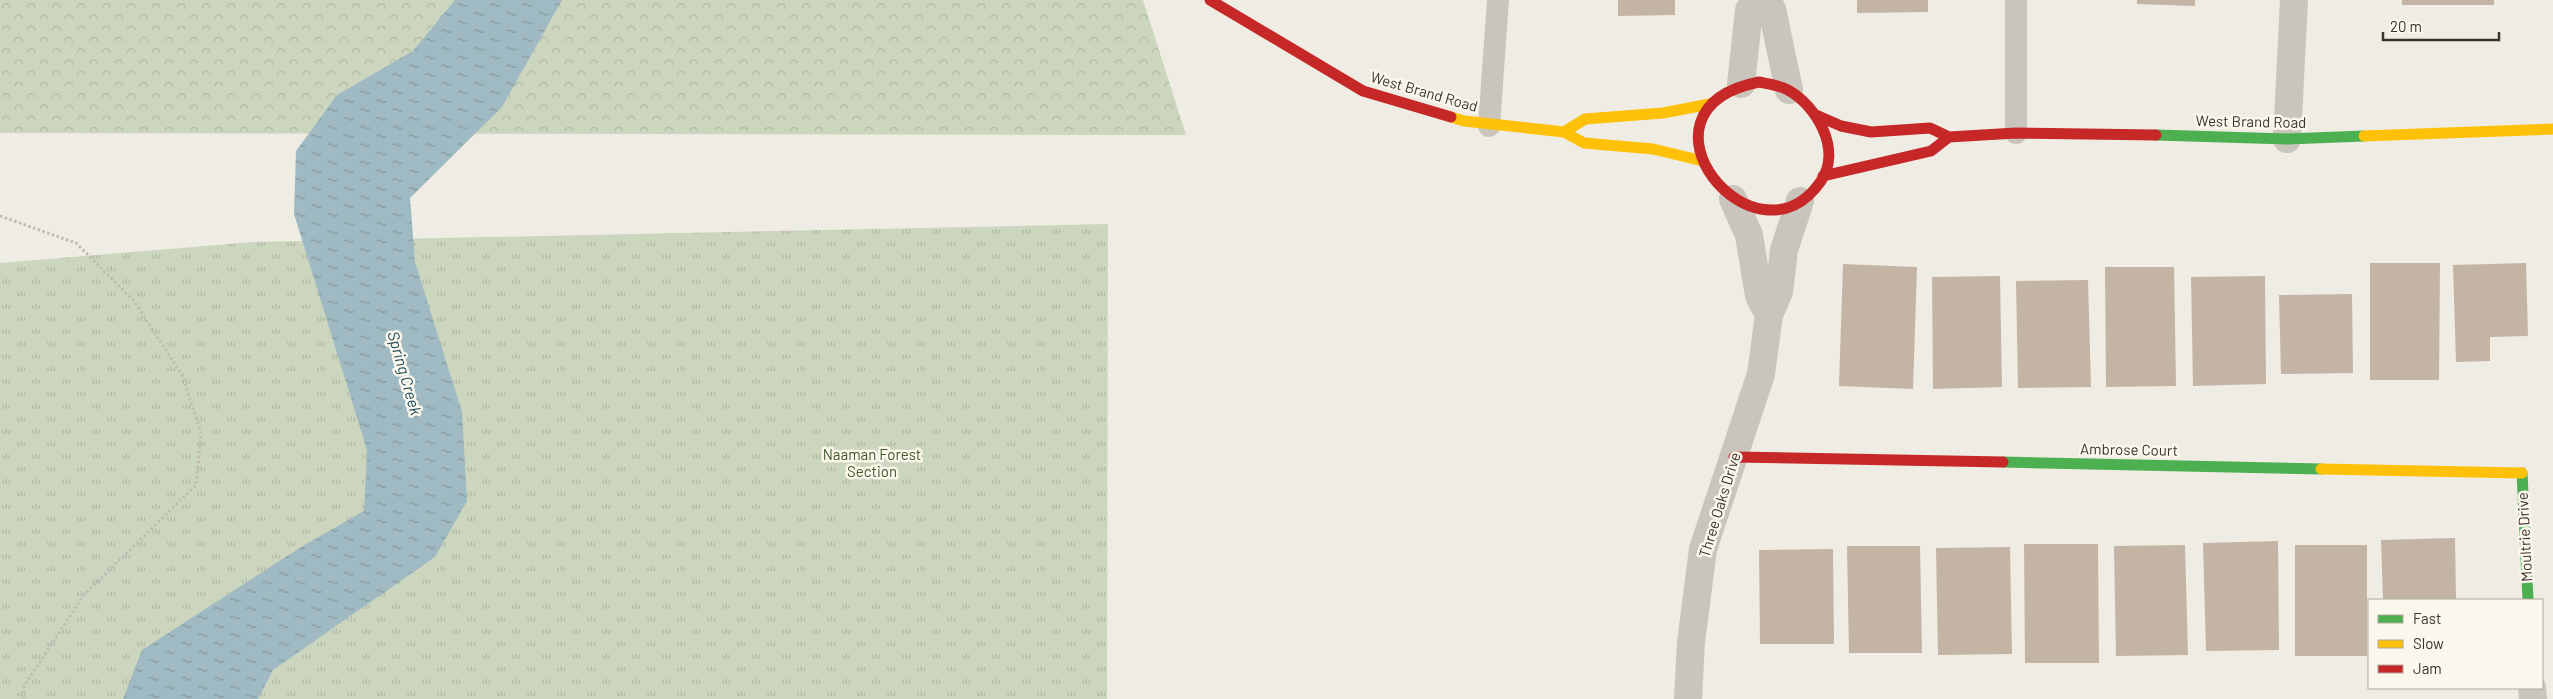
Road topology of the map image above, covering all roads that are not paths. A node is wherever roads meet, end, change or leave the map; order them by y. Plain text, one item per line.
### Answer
1 (1210, 0) edge
2 (1498, 0) edge
3 (1756, 0) edge
4 (1766, 0) edge
5 (2016, 0) edge
6 (2294, 0) edge
7 (1741, 84) junction
8 (1789, 90) junction
9 (1710, 104) junction
10 (1816, 115) junction
11 (1489, 126) junction
12 (2553, 128) edge
13 (1564, 132) junction
14 (2016, 133) junction
15 (1949, 137) junction
16 (2287, 139) junction
17 (1703, 161) junction
18 (1823, 176) junction
19 (1733, 198) junction
20 (1800, 201) junction
21 (1769, 314) junction
22 (1734, 457) junction
23 (2522, 473) joint
24 (2528, 599) edge
25 (1688, 699) edge

1 - 11 street, West Brand Road
2 - 11 lane
3 - 7 street
4 - 8 street
5 - 14 lane
6 - 16 street
7 - 8 street
7 - 9 street
8 - 10 street
9 - 13 street
9 - 17 street
10 - 15 street, West Brand Road
10 - 18 street
11 - 13 street, West Brand Road
12 - 16 street, West Brand Road
13 - 17 street, West Brand Road
14 - 15 street, West Brand Road
14 - 16 street, West Brand Road
15 - 18 street
17 - 19 street
18 - 20 street
19 - 20 street
19 - 21 street
20 - 21 street, Three Oaks Drive
21 - 22 street, Three Oaks Drive
22 - 23 street, Ambrose Court
22 - 25 street, Three Oaks Drive
23 - 24 street, Moultrie Drive

